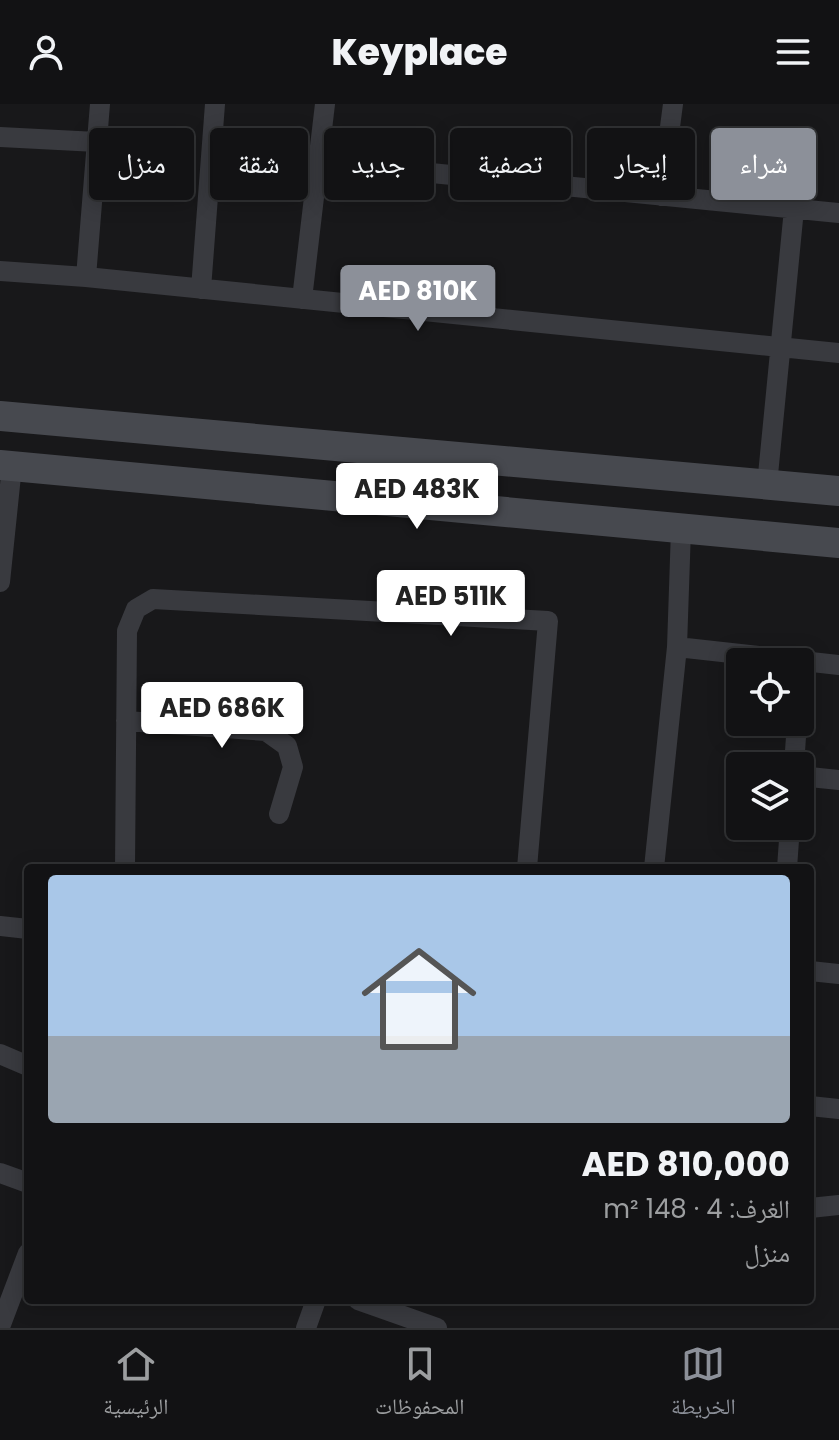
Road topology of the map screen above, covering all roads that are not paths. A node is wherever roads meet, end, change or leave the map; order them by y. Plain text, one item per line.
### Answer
1 (100, 104) edge
2 (215, 104) edge
3 (325, 104) edge
4 (673, 104) edge
5 (98, 128) edge
6 (670, 128) edge
7 (0, 137) edge
8 (89, 142) edge
9 (319, 162) junction
10 (587, 189) edge
11 (695, 199) edge
12 (92, 200) edge
13 (794, 209) junction
14 (839, 213) edge
15 (0, 271) edge
16 (86, 277) junction
17 (201, 289) junction
18 (302, 299) junction
19 (782, 348) junction
20 (839, 353) edge
21 (0, 416) edge
22 (6, 466) edge
23 (767, 485) junction
24 (839, 491) edge
25 (681, 529) junction
26 (839, 543) edge
27 (0, 582) edge
28 (677, 647) junction
29 (726, 652) edge
30 (814, 662) edge
31 (839, 665) edge
32 (126, 721) junction
33 (814, 777) edge
34 (839, 780) edge
35 (279, 814) dead end
36 (789, 840) edge
37 (125, 864) edge
38 (527, 864) edge
39 (654, 864) edge
40 (787, 864) edge
41 (0, 926) edge
42 (24, 929) edge
43 (814, 971) edge
44 (839, 974) edge
45 (0, 1054) edge
46 (24, 1064) edge
47 (814, 1106) edge
48 (839, 1109) edge
49 (0, 1173) edge
50 (24, 1182) edge
51 (839, 1205) edge
52 (814, 1208) edge
53 (24, 1264) edge
54 (315, 1304) edge
55 (369, 1304) edge
56 (0, 1327) edge
57 (306, 1328) edge
58 (437, 1328) edge

1 - 5 street
2 - 17 street
3 - 9 street
4 - 6 street
7 - 8 street
9 - 10 street
9 - 18 street
11 - 13 street
12 - 16 street
13 - 14 street
13 - 19 street
15 - 16 street
16 - 17 street
17 - 18 street
18 - 19 street
19 - 20 street
19 - 23 street
21 - 23 street
22 - 25 street
22 - 27 street
23 - 24 street
25 - 26 street
25 - 28 street
28 - 29 street
28 - 39 street
30 - 31 street
32 - 35 street
32 - 37 street
32 - 38 street
33 - 34 street
36 - 40 street
41 - 42 street
43 - 44 street
45 - 46 street
47 - 48 street
49 - 50 street
51 - 52 street
53 - 56 street
54 - 57 street
55 - 58 street

